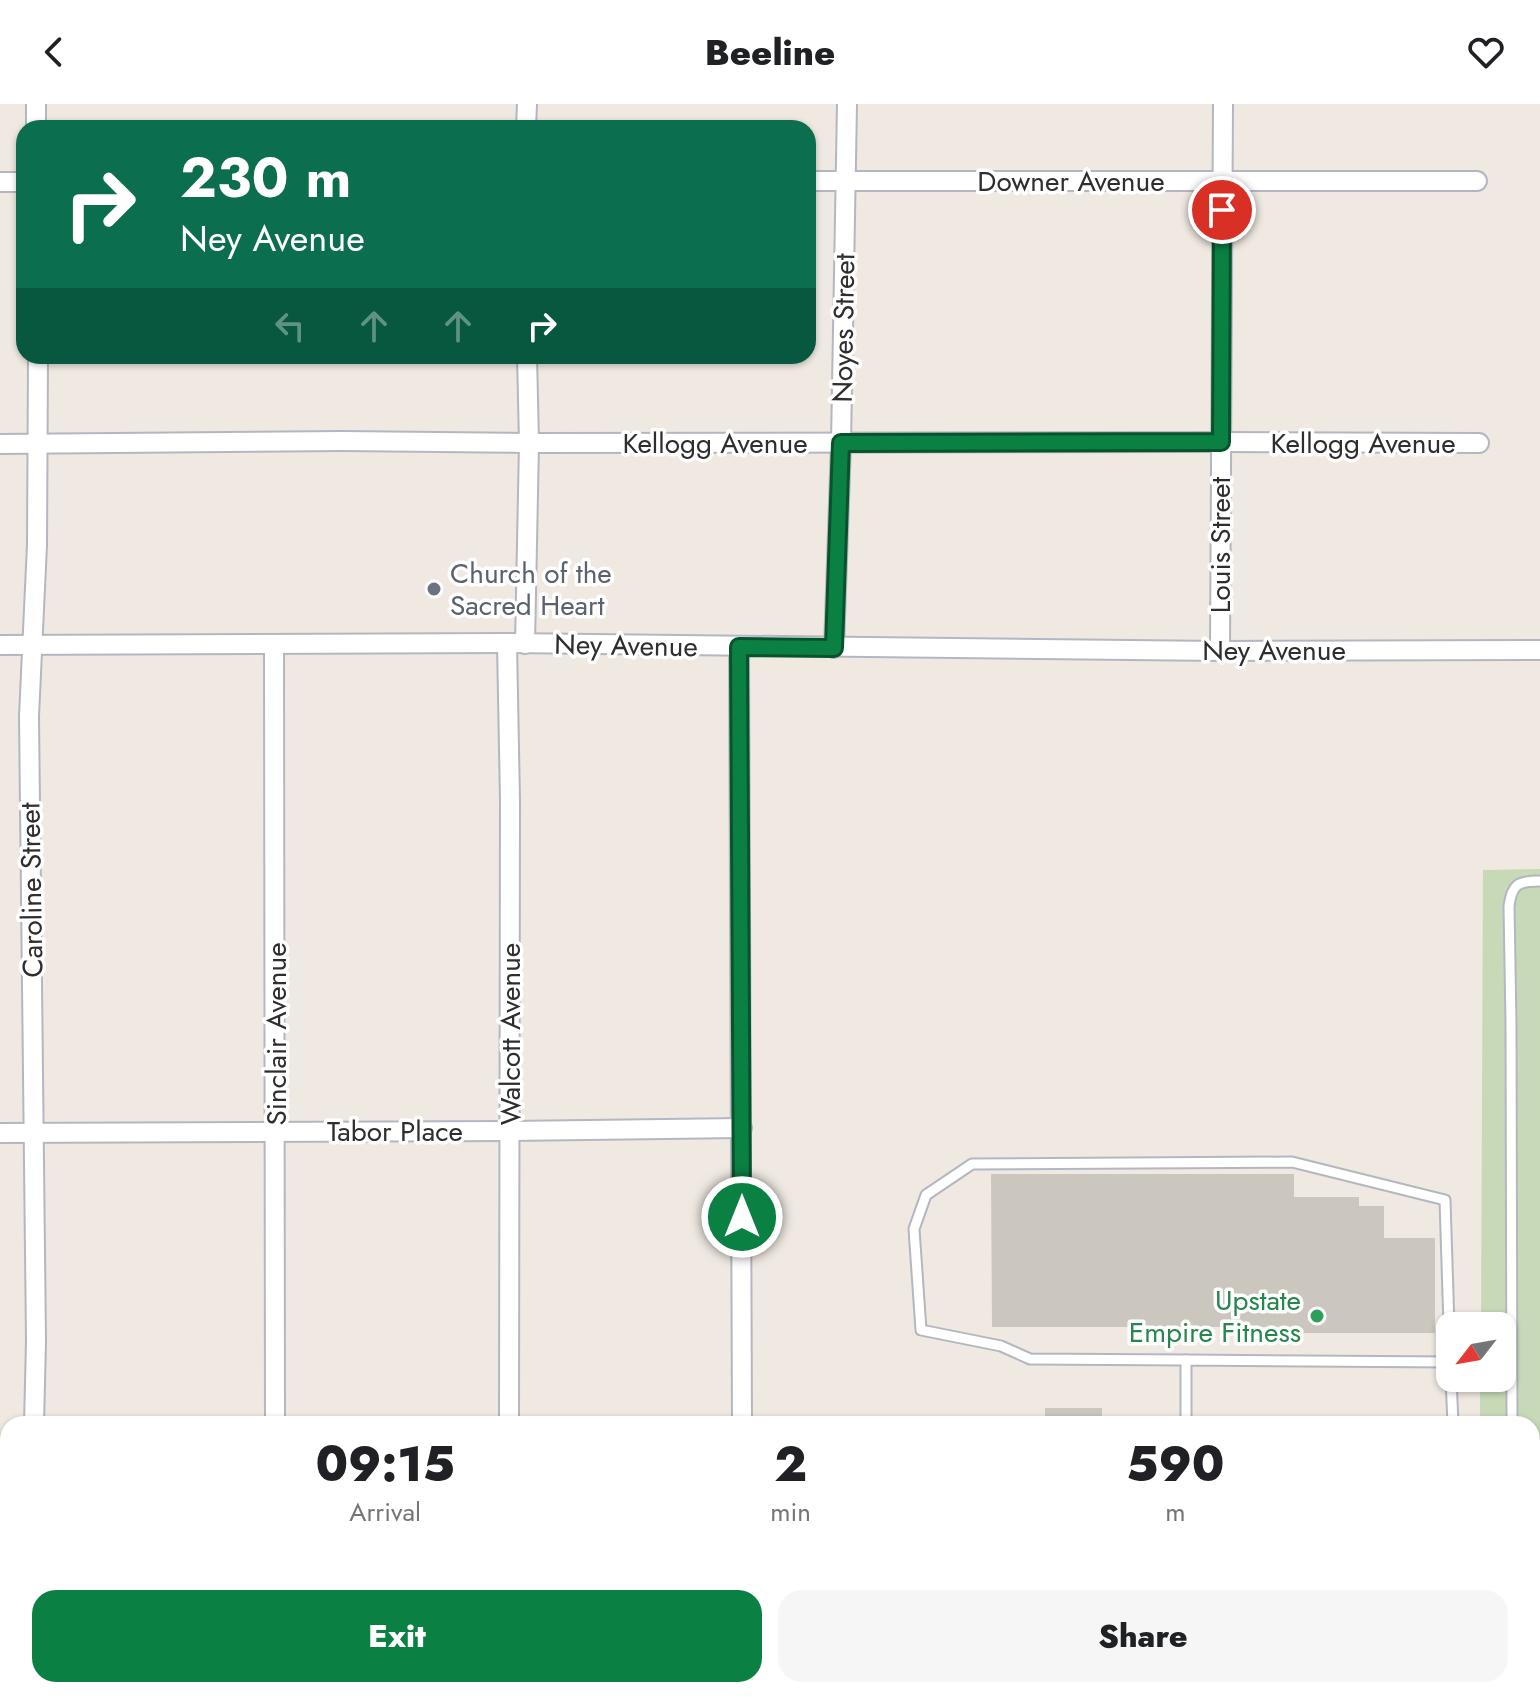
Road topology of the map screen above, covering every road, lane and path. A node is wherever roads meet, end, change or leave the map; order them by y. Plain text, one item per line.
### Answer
1 (847, 104) edge
2 (1223, 104) edge
3 (816, 181) edge
4 (846, 181) junction
5 (1222, 181) junction
6 (1477, 181) dead end
7 (38, 364) edge
8 (527, 364) edge
9 (1221, 442) junction
10 (38, 443) junction
11 (529, 443) junction
12 (841, 443) junction
13 (1479, 443) dead end
14 (0, 444) edge
15 (274, 644) junction
16 (516, 644) junction
17 (0, 645) edge
18 (32, 645) junction
19 (739, 647) junction
20 (834, 648) junction
21 (1540, 650) edge
22 (1220, 651) junction
23 (1540, 881) edge
24 (742, 1128) junction
25 (510, 1131) junction
26 (276, 1132) junction
27 (0, 1133) edge
28 (32, 1133) junction
29 (1448, 1312) edge
30 (1186, 1360) junction
31 (1436, 1360) edge
32 (1452, 1392) edge
33 (34, 1416) edge
34 (275, 1416) edge
35 (509, 1416) edge
36 (742, 1416) edge
37 (1186, 1416) edge
38 (1453, 1416) edge
39 (1512, 1416) edge

1 - 4 street, Noyes Street
2 - 5 street, Louis Street
3 - 4 street, Downer Avenue
4 - 5 street, Downer Avenue
4 - 12 street, Noyes Street
5 - 6 street, Downer Avenue
5 - 9 street, Louis Street
7 - 10 street, Caroline Street
8 - 11 street, Walcott Avenue
9 - 12 street, Kellogg Avenue
9 - 13 street, Kellogg Avenue
9 - 22 street, Louis Street
10 - 11 street, Kellogg Avenue
10 - 14 street, Kellogg Avenue
10 - 18 street, Caroline Street
11 - 12 street, Kellogg Avenue
11 - 16 street, Walcott Avenue
12 - 20 street, Noyes Street
15 - 16 street, Ney Avenue
15 - 18 street, Ney Avenue
15 - 26 street, Sinclair Avenue
16 - 19 street, Ney Avenue
16 - 25 street, Walcott Avenue
17 - 18 street, Ney Avenue
18 - 28 street, Caroline Street
19 - 20 street, Ney Avenue
19 - 24 street
20 - 22 street, Ney Avenue
21 - 22 street, Ney Avenue
23 - 39 lane
24 - 25 street, Tabor Place
24 - 36 street
25 - 26 street, Tabor Place
25 - 35 street, Walcott Avenue
26 - 28 street, Tabor Place
26 - 34 street, Sinclair Avenue
27 - 28 street, Tabor Place
28 - 33 street, Caroline Street
29 - 30 lane
30 - 31 lane
30 - 37 lane
32 - 38 lane

